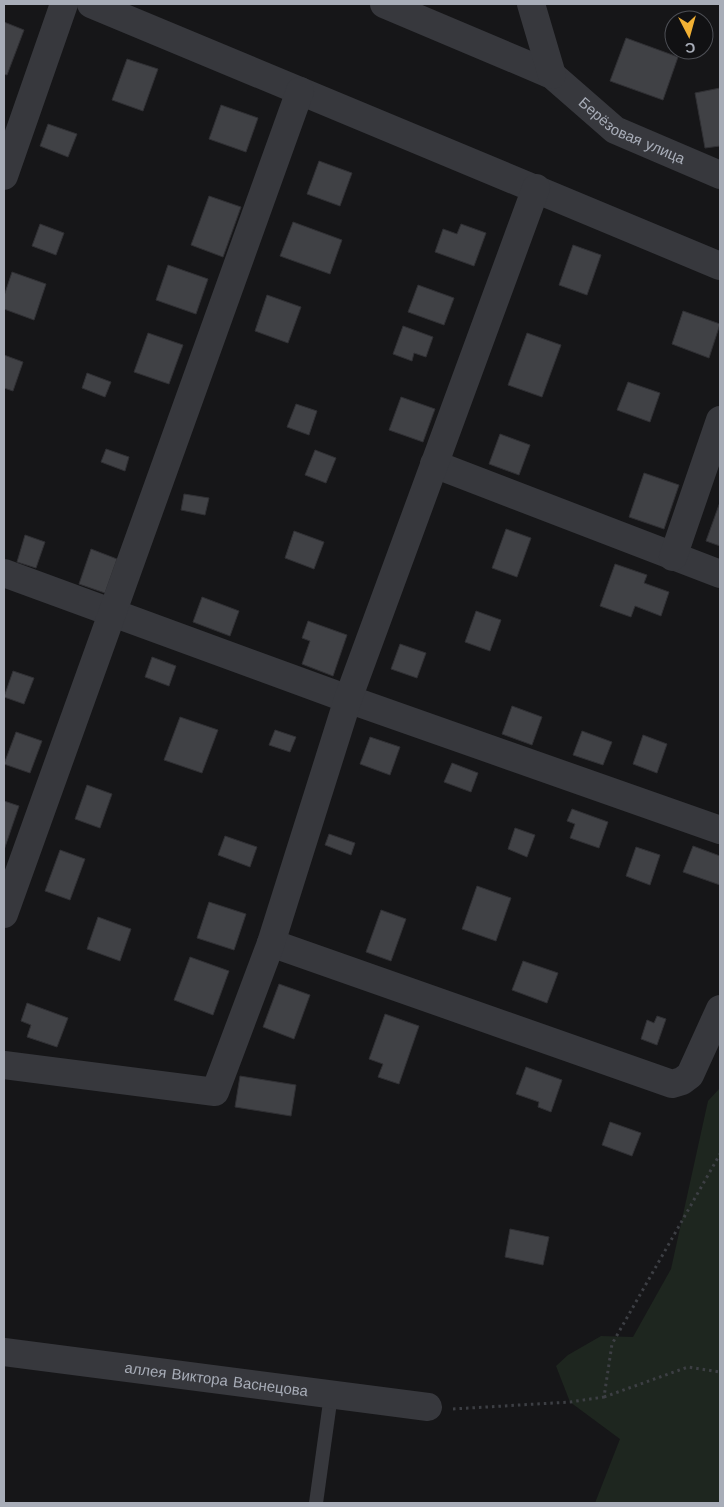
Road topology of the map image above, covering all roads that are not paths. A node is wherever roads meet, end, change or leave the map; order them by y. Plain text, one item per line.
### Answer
1 (64, 4) edge
2 (91, 4) edge
3 (384, 4) edge
4 (531, 4) edge
5 (552, 75) junction
6 (300, 91) junction
7 (720, 175) edge
8 (4, 176) edge
9 (536, 188) junction
10 (720, 266) edge
11 (720, 420) edge
12 (434, 464) junction
13 (673, 557) junction
14 (4, 573) edge
15 (720, 574) edge
16 (112, 612) junction
17 (348, 699) junction
18 (720, 830) edge
19 (4, 914) edge
20 (271, 944) junction
21 (720, 1009) edge
22 (4, 1065) edge
23 (4, 1352) edge
24 (332, 1395) junction
25 (428, 1407) road end
26 (316, 1503) edge

1 - 8 street
2 - 6 street
3 - 5 street
4 - 5 street
5 - 7 street, Берёзовая улица
6 - 9 street
6 - 16 street
9 - 10 street
9 - 12 street
11 - 13 street
12 - 13 street
12 - 17 street
13 - 15 street
14 - 16 street
16 - 17 street
16 - 19 street
17 - 18 street
17 - 20 street
20 - 21 street
20 - 22 street
23 - 24 street, аллея Виктора Васнецова
24 - 25 street, аллея Виктора Васнецова
24 - 26 lane

